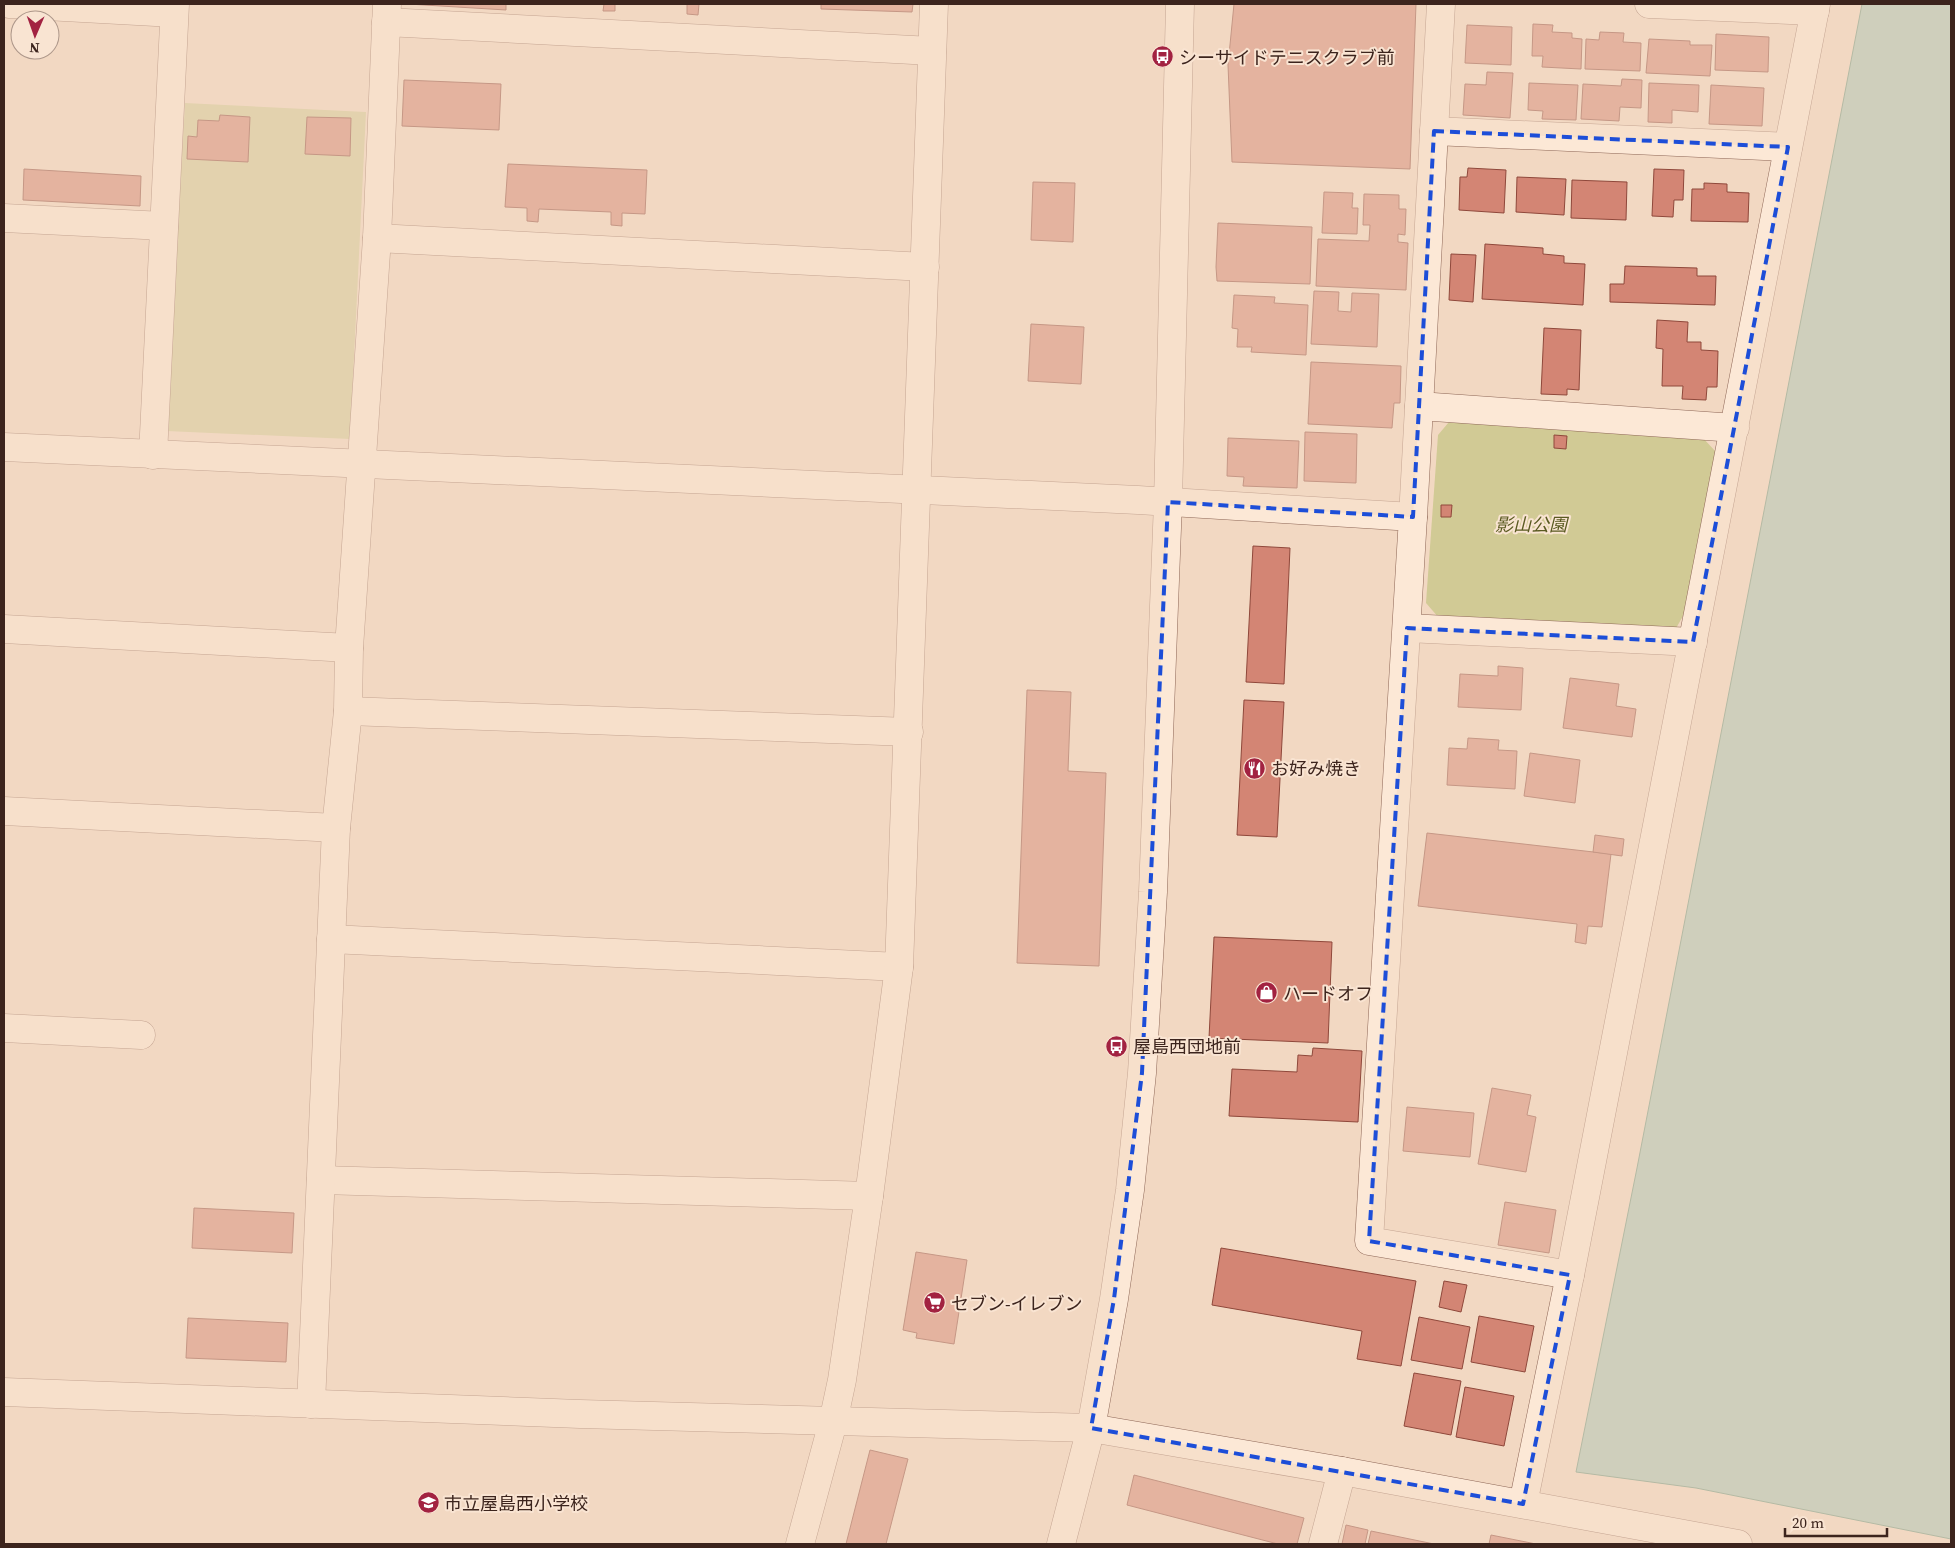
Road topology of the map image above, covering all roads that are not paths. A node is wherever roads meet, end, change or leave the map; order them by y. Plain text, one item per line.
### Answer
1 (9, 4) edge
2 (934, 4) edge
3 (1180, 4) edge
4 (1441, 4) edge
5 (1649, 4) edge
6 (1816, 7) edge
7 (175, 9) edge
8 (386, 13) edge
9 (932, 51) junction
10 (1434, 132) junction
11 (1788, 147) junction
12 (4, 218) edge
13 (164, 226) junction
14 (377, 238) junction
15 (925, 267) junction
16 (1419, 406) junction
17 (1735, 428) junction
18 (4, 447) edge
19 (153, 455) junction
20 (362, 464) junction
21 (915, 491) junction
22 (1168, 502) junction
23 (1414, 517) junction
24 (1407, 628) junction
25 (4, 629) edge
26 (1693, 642) junction
27 (349, 648) junction
28 (348, 711) junction
29 (909, 732) junction
30 (4, 811) edge
31 (336, 828) junction
32 (331, 939) junction
33 (899, 967) junction
34 (4, 1028) edge
35 (141, 1035) dead end
36 (321, 1180) junction
37 (869, 1196) junction
38 (1570, 1275) junction
39 (4, 1392) edge
40 (311, 1404) junction
41 (833, 1422) junction
42 (1091, 1428) junction
43 (1342, 1471) junction
44 (1523, 1504) junction
45 (800, 1544) edge
46 (1061, 1544) edge
47 (1323, 1544) edge
48 (1738, 1544) edge

1 - 7 street
2 - 9 street
3 - 22 street
4 - 10 street
5 - 6 street
6 - 11 street
7 - 13 street
8 - 9 street
8 - 14 street
9 - 15 street
10 - 11 street
10 - 16 street
11 - 17 street
12 - 13 street
13 - 19 street
14 - 15 street
14 - 20 street
15 - 21 street
16 - 17 street
16 - 23 street
17 - 26 street
18 - 19 street
19 - 20 street
20 - 21 street
20 - 27 street
21 - 22 street
21 - 29 street
22 - 23 street
22 - 42 street
23 - 24 street
24 - 26 street
24 - 38 street
25 - 27 street
26 - 38 street
27 - 28 street
28 - 29 street
28 - 31 street
29 - 33 street
30 - 31 street
31 - 32 street
32 - 33 street
32 - 36 street
33 - 37 street
34 - 35 street
36 - 37 street
36 - 40 street
37 - 41 street
38 - 44 street
39 - 40 street
40 - 41 street
41 - 42 street
41 - 45 street
42 - 43 street
42 - 46 street
43 - 44 street
43 - 47 street
44 - 48 street

